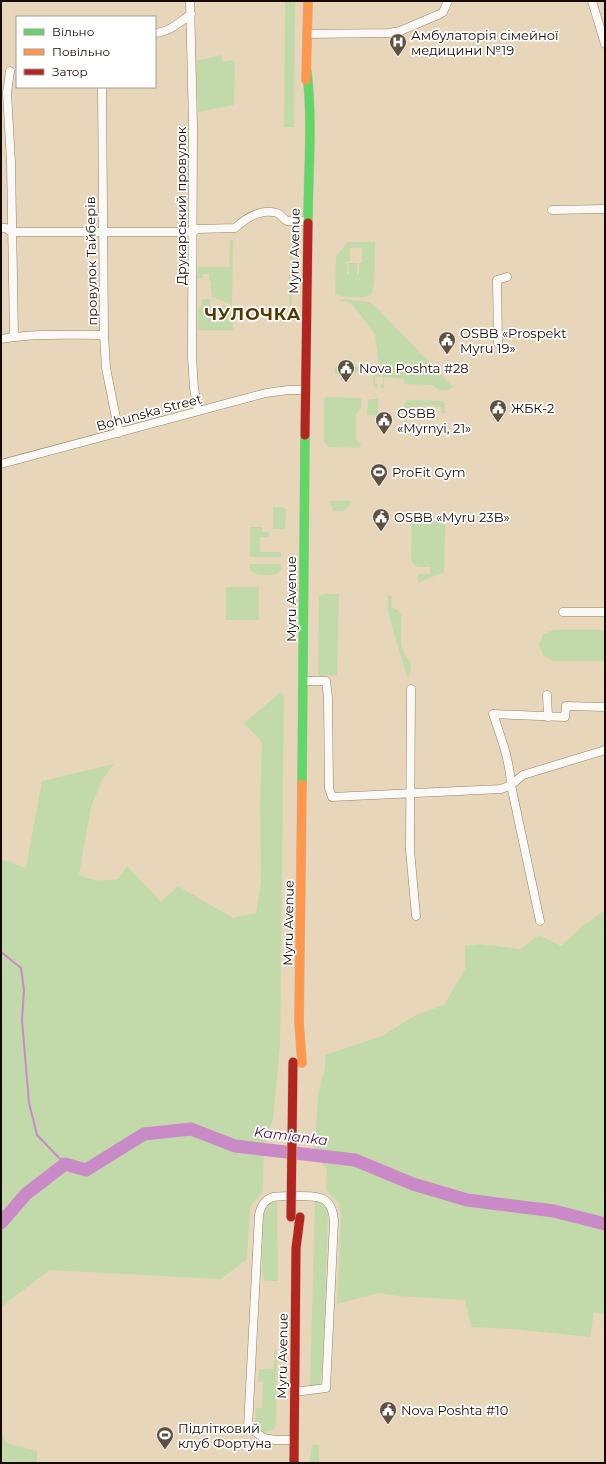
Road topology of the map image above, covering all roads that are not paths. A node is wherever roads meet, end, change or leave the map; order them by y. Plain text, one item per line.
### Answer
1 (190, 1) edge
2 (308, 1) edge
3 (448, 1) edge
4 (592, 1) edge
5 (191, 14) junction
6 (156, 33) edge
7 (307, 34) junction
8 (605, 44) edge
9 (10, 71) dead end
10 (102, 88) edge
11 (605, 209) edge
12 (552, 210) dead end
13 (307, 221) junction
14 (1, 228) edge
15 (11, 232) junction
16 (102, 232) junction
17 (193, 232) junction
18 (508, 277) dead end
19 (104, 335) junction
20 (14, 337) junction
21 (1, 339) edge
22 (498, 343) dead end
23 (305, 390) junction
24 (198, 411) junction
25 (119, 433) junction
26 (1, 464) edge
27 (564, 612) dead end
28 (605, 612) edge
29 (304, 681) junction
30 (411, 689) dead end
31 (547, 695) dead end
32 (605, 707) edge
33 (548, 717) junction
34 (605, 750) edge
35 (511, 785) junction
36 (410, 793) junction
37 (416, 916) dead end
38 (540, 921) dead end
39 (298, 1063) junction
40 (298, 1211) junction
41 (294, 1392) junction
42 (294, 1440) junction
43 (294, 1463) edge

1 - 5 street, Друкарський провулок
2 - 7 main road, Myru Avenue
3 - 7 street
4 - 8 street
5 - 6 street
5 - 17 street, Друкарський провулок
7 - 13 main road, Myru Avenue
9 - 15 street
10 - 16 street, провулок Тайберів
11 - 12 street
13 - 17 street
13 - 23 main road, Myru Avenue
14 - 15 street
15 - 16 street
15 - 20 street
16 - 17 street
16 - 19 street, провулок Тайберів
17 - 24 street, Друкарський провулок
18 - 22 street
19 - 20 street
19 - 25 street, провулок Тайберів
20 - 21 street
23 - 24 street, Bohunska Street
23 - 29 main road, Myru Avenue
24 - 25 street, Bohunska Street
25 - 26 street, Bohunska Street
27 - 28 street
29 - 36 street
29 - 39 main road, Myru Avenue
30 - 36 street
31 - 33 street
32 - 33 street
33 - 35 street
34 - 35 street
35 - 36 street
35 - 38 street
36 - 37 street
39 - 40 main road, Myru Avenue
39 - 40 main road, Myru Avenue, bridge
40 - 41 main road, Myru Avenue
41 - 42 main road, Myru Avenue
41 - 42 street
42 - 43 main road, Myru Avenue

